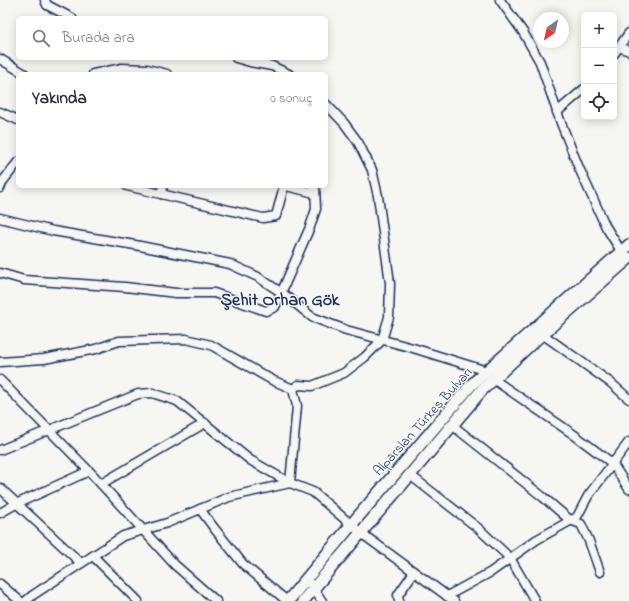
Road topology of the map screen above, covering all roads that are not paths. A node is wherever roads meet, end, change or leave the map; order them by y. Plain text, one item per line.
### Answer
1 (45, 0) edge
2 (500, 0) edge
3 (68, 16) edge
4 (629, 33) edge
5 (617, 50) edge
6 (629, 51) edge
7 (0, 59) edge
8 (243, 60) edge
9 (22, 72) edge
10 (103, 72) edge
11 (159, 72) edge
12 (285, 72) edge
13 (581, 92) edge
14 (328, 106) edge
15 (0, 112) edge
16 (557, 112) junction
17 (16, 119) edge
18 (16, 164) edge
19 (0, 188) edge
20 (144, 188) edge
21 (284, 188) edge
22 (305, 188) edge
23 (315, 189) edge
24 (162, 190) edge
25 (0, 218) edge
26 (627, 253) edge
27 (0, 273) edge
28 (281, 293) junction
29 (539, 331) junction
30 (382, 340) junction
31 (0, 362) edge
32 (490, 375) junction
33 (0, 380) edge
34 (294, 389) junction
35 (629, 399) edge
36 (205, 423) junction
37 (452, 424) junction
38 (49, 431) junction
39 (629, 442) edge
40 (0, 450) edge
41 (612, 463) junction
42 (89, 471) junction
43 (410, 475) junction
44 (290, 483) junction
45 (101, 484) junction
46 (0, 488) edge
47 (629, 489) edge
48 (16, 504) junction
49 (200, 509) junction
50 (0, 513) edge
51 (570, 520) junction
52 (352, 525) junction
53 (143, 530) junction
54 (361, 533) junction
55 (93, 556) junction
56 (510, 558) junction
57 (81, 564) junction
58 (414, 572) junction
59 (600, 572) dead end
60 (307, 578) junction
61 (0, 584) edge
62 (313, 589) junction
63 (450, 599) edge
64 (20, 601) edge
65 (26, 601) edge
66 (138, 601) edge
67 (216, 601) edge
68 (288, 601) edge
69 (303, 601) edge
70 (322, 601) edge
71 (399, 601) edge
72 (535, 601) edge

1 - 3 street
2 - 16 street
4 - 5 street
5 - 6 street
7 - 9 street
8 - 12 street
10 - 11 street
13 - 16 street
14 - 30 street
15 - 17 street
16 - 26 street
18 - 19 street
20 - 24 street
21 - 24 street
22 - 23 street
23 - 28 street
25 - 28 street
26 - 29 main road, Alparslan Türkeş Bulvarı
27 - 28 street
28 - 30 street
29 - 32 main road, Alparslan Türkeş Bulvarı
29 - 35 street
30 - 32 street
30 - 34 street
31 - 34 street
32 - 37 main road, Alparslan Türkeş Bulvarı
32 - 41 street
32 - 52 main road, Alparslan Türkeş Bulvarı
33 - 38 street
34 - 44 street
36 - 38 street
36 - 44 street
36 - 45 street
37 - 43 main road, Alparslan Türkeş Bulvarı
37 - 51 street
38 - 40 street
38 - 42 street
39 - 41 street
41 - 47 street
41 - 51 street
42 - 45 street
42 - 48 street
43 - 54 main road, Alparslan Türkeş Bulvarı
43 - 56 street
44 - 49 street
44 - 52 street
45 - 53 street
46 - 48 street
48 - 50 street
48 - 57 street
49 - 53 street
49 - 68 street
51 - 56 street
51 - 59 street
52 - 54 street
52 - 60 main road, Alparslan Türkeş Bulvarı
53 - 55 street
53 - 67 street
54 - 58 street
54 - 62 main road, Alparslan Türkeş Bulvarı
55 - 57 street
55 - 66 street
56 - 63 street
56 - 72 street
57 - 65 street
58 - 63 street
58 - 71 street
60 - 62 street
60 - 68 main road, Alparslan Türkeş Bulvarı
61 - 64 street
62 - 69 main road, Alparslan Türkeş Bulvarı
62 - 70 street

